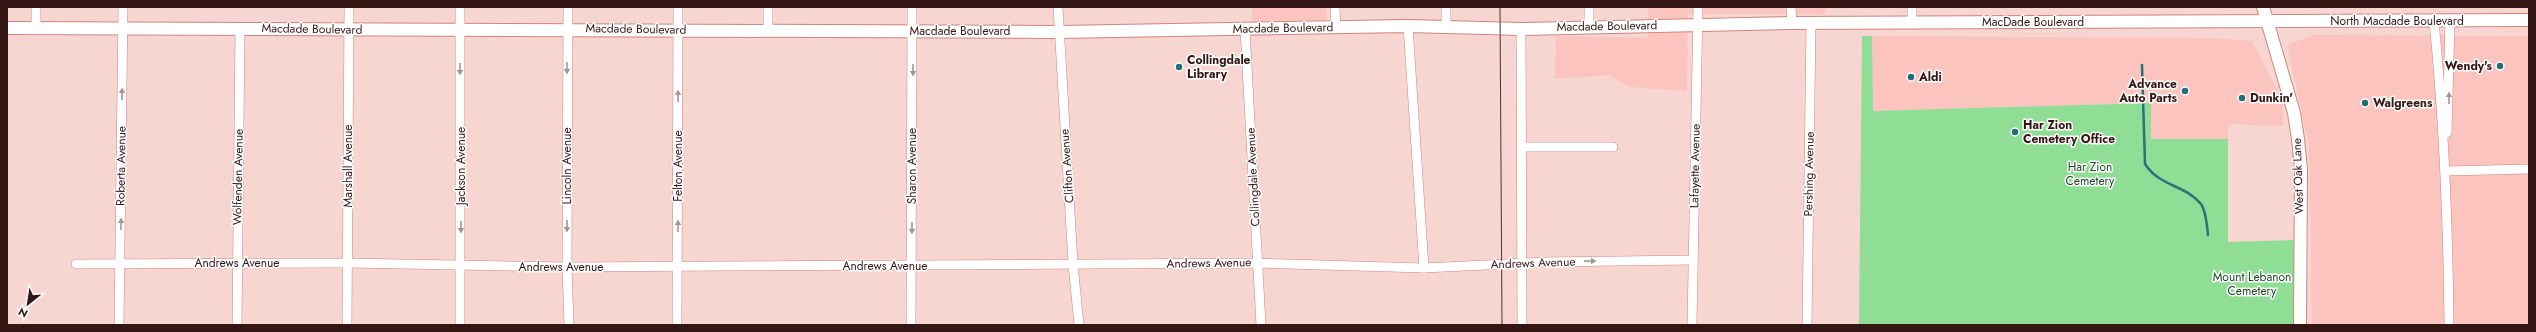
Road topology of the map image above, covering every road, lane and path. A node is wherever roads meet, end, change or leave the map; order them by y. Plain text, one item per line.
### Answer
1 (36, 7) edge
2 (123, 7) edge
3 (348, 7) edge
4 (460, 7) edge
5 (568, 7) edge
6 (678, 7) edge
7 (768, 7) edge
8 (912, 7) edge
9 (1058, 7) edge
10 (1335, 7) edge
11 (1446, 7) edge
12 (1589, 7) edge
13 (1698, 7) edge
14 (1791, 7) edge
15 (1912, 7) edge
16 (2263, 7) edge
17 (2450, 20) junction
18 (2529, 20) edge
19 (2434, 21) junction
20 (2266, 22) junction
21 (1792, 23) junction
22 (1811, 23) junction
23 (1912, 23) junction
24 (1698, 25) junction
25 (1408, 26) junction
26 (1590, 26) junction
27 (1446, 27) junction
28 (7, 28) edge
29 (36, 28) junction
30 (240, 28) junction
31 (1336, 28) junction
32 (123, 29) junction
33 (567, 29) junction
34 (1245, 29) junction
35 (1521, 29) junction
36 (348, 30) junction
37 (460, 30) junction
38 (678, 30) junction
39 (913, 31) junction
40 (768, 32) junction
41 (1059, 32) junction
42 (1521, 147) junction
43 (1613, 147) dead end
44 (2446, 151) junction
45 (2529, 169) edge
46 (2446, 171) junction
47 (1693, 260) junction
48 (120, 263) junction
49 (237, 263) junction
50 (348, 263) junction
51 (1258, 263) junction
52 (76, 264) dead end
53 (1073, 264) junction
54 (1523, 264) junction
55 (678, 265) junction
56 (461, 266) junction
57 (912, 266) junction
58 (567, 267) junction
59 (1424, 268) junction
60 (119, 325) edge
61 (237, 325) edge
62 (347, 325) edge
63 (460, 325) edge
64 (569, 325) edge
65 (677, 325) edge
66 (911, 325) edge
67 (1079, 325) edge
68 (1261, 325) edge
69 (1522, 325) edge
70 (1692, 325) edge
71 (1807, 325) edge
72 (2300, 325) edge
73 (2449, 325) edge

1 - 29 street
2 - 32 street, Roberta Avenue
3 - 36 street, Marshall Avenue
4 - 37 street, Jackson Avenue
5 - 33 street, Lincoln Avenue
6 - 38 street, Felton Avenue
7 - 40 street
8 - 39 street, Sharon Avenue
9 - 41 street, Clifton Avenue
10 - 31 street
11 - 27 street
12 - 26 street
13 - 24 street, Lafayette Avenue
14 - 21 street
15 - 23 street
16 - 20 main road, West Oak Lane
17 - 18 main road, North Macdade Boulevard
17 - 19 main road, North Macdade Boulevard
44 -> 17 street
19 - 20 main road, North Macdade Boulevard
19 - 44 street
20 - 23 main road, MacDade Boulevard
20 - 72 main road, West Oak Lane
21 - 22 main road, Macdade Boulevard
21 - 24 main road, Macdade Boulevard
22 - 23 main road, Macdade Boulevard
22 - 71 street, Pershing Avenue
24 - 26 main road, Macdade Boulevard
24 - 47 street, Lafayette Avenue
25 - 27 main road, Macdade Boulevard
25 - 31 main road, Macdade Boulevard
25 - 59 street
26 - 35 main road, Macdade Boulevard
27 - 35 main road, Macdade Boulevard
28 - 29 main road, Macdade Boulevard
29 - 32 main road, Macdade Boulevard
30 - 32 main road, Macdade Boulevard
30 - 36 main road, Macdade Boulevard
30 - 49 street, Wolfenden Avenue
31 - 34 main road, Macdade Boulevard
48 -> 32 street, Roberta Avenue
33 - 37 main road, Macdade Boulevard
33 - 38 main road, Macdade Boulevard
33 -> 58 street, Lincoln Avenue
34 - 41 main road, Macdade Boulevard
34 - 51 street, Collingdale Avenue
35 - 42 street
36 - 37 main road, Macdade Boulevard
36 - 50 street, Marshall Avenue
37 -> 56 street, Jackson Avenue
38 - 40 main road, Macdade Boulevard
55 -> 38 street, Felton Avenue
39 - 40 main road, Macdade Boulevard
39 - 41 main road, Macdade Boulevard
39 -> 57 street, Sharon Avenue
41 - 53 street, Clifton Avenue
42 - 43 street
42 - 54 street
44 - 46 street
45 - 46 street
46 - 73 street
54 -> 47 street, Andrews Avenue
47 - 70 street, Lafayette Avenue
48 - 49 street, Andrews Avenue
48 - 52 street, Andrews Avenue
48 - 60 street, Roberta Avenue
49 - 50 street, Andrews Avenue
49 - 61 street, Wolfenden Avenue
50 - 56 street, Andrews Avenue
50 - 62 street, Marshall Avenue
51 - 53 street, Andrews Avenue
51 - 59 street, Andrews Avenue
51 - 68 street, Collingdale Avenue
53 - 57 street, Andrews Avenue
53 - 67 street, Clifton Avenue
54 - 59 street, Andrews Avenue
54 - 69 street
55 - 57 street, Andrews Avenue
55 - 58 street, Andrews Avenue
55 - 65 street, Felton Avenue
56 - 58 street, Andrews Avenue
56 - 63 street, Jackson Avenue
57 - 66 street, Sharon Avenue
58 - 64 street, Lincoln Avenue

